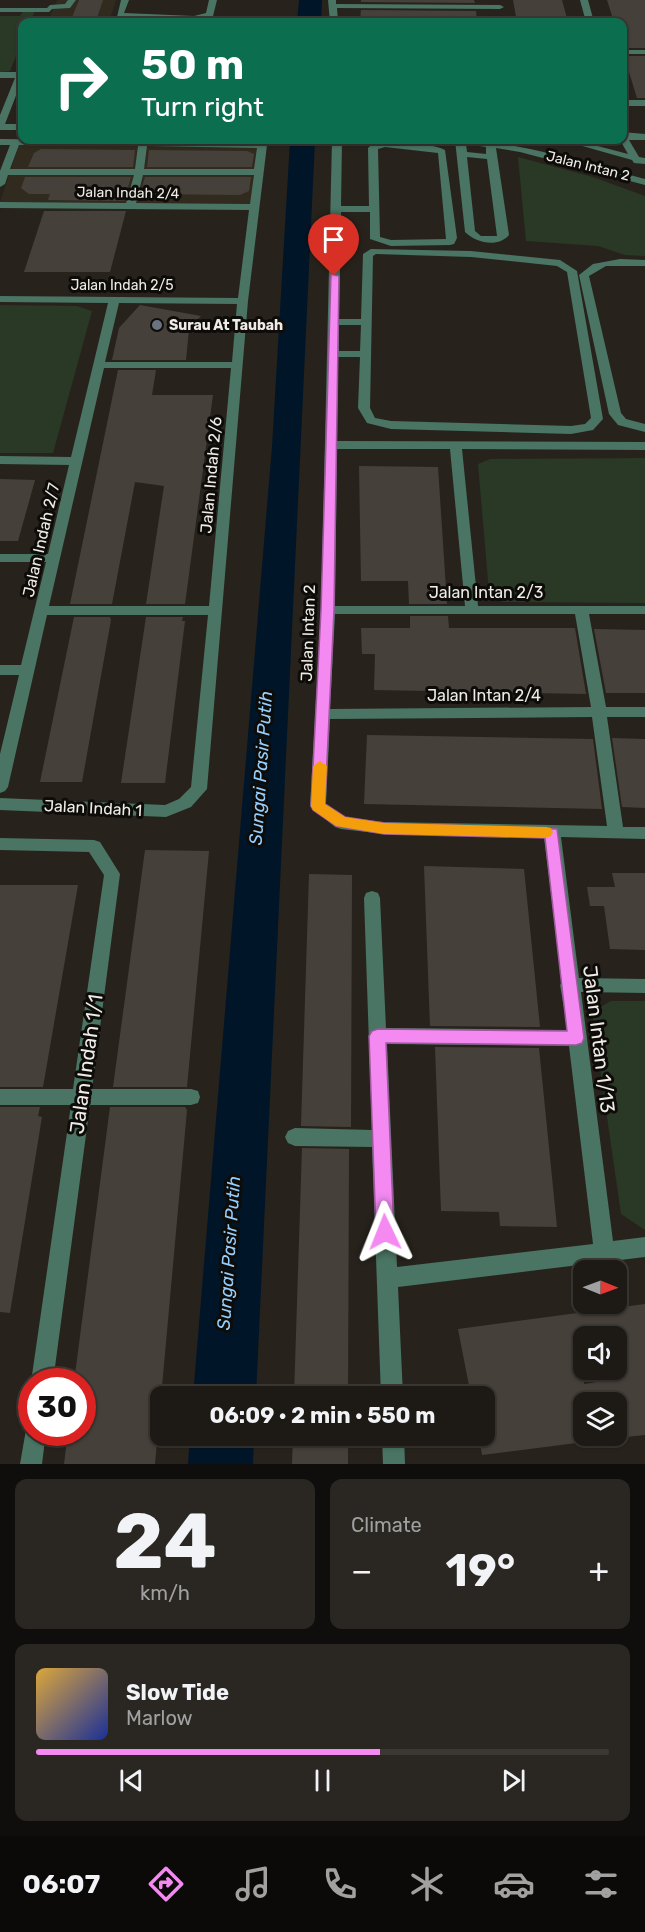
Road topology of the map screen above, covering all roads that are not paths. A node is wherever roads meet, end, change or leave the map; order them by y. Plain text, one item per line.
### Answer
1 (72, 0) edge
2 (125, 0) edge
3 (213, 0) edge
4 (584, 0) edge
5 (332, 3) edge
6 (50, 6) edge
7 (500, 7) edge
8 (0, 10) edge
9 (334, 18) edge
10 (589, 18) edge
11 (627, 52) edge
12 (645, 52) edge
13 (18, 73) edge
14 (0, 75) edge
15 (18, 80) edge
16 (627, 103) edge
17 (645, 103) edge
18 (2, 116) edge
19 (0, 126) edge
20 (18, 127) edge
21 (627, 136) edge
22 (645, 137) edge
23 (627, 141) edge
24 (0, 142) edge
25 (15, 142) junction
26 (18, 142) edge
27 (143, 144) joint
28 (337, 144) edge
29 (461, 144) edge
30 (491, 144) joint
31 (585, 144) edge
32 (462, 154) junction
33 (491, 157) junction
34 (641, 160) edge
35 (4, 172) junction
36 (139, 172) junction
37 (259, 172) junction
38 (633, 177) junction
39 (645, 182) edge
40 (0, 183) edge
41 (0, 205) edge
42 (130, 206) junction
43 (255, 207) junction
44 (336, 209) junction
45 (373, 209) junction
46 (645, 263) edge
47 (0, 299) edge
48 (114, 300) junction
49 (243, 301) junction
50 (333, 322) junction
51 (365, 322) junction
52 (333, 354) junction
53 (364, 354) junction
54 (99, 365) junction
55 (237, 365) junction
56 (645, 428) edge
57 (331, 445) junction
58 (456, 446) junction
59 (645, 446) edge
60 (0, 460) edge
61 (76, 461) junction
62 (0, 558) edge
63 (53, 558) junction
64 (41, 610) junction
65 (328, 610) junction
66 (472, 610) junction
67 (581, 610) junction
68 (645, 610) edge
69 (216, 611) junction
70 (0, 670) edge
71 (27, 670) junction
72 (599, 712) junction
73 (645, 712) edge
74 (323, 714) junction
75 (0, 787) edge
76 (185, 803) joint
77 (0, 804) edge
78 (552, 832) junction
79 (616, 832) junction
80 (645, 833) edge
81 (0, 844) edge
82 (372, 898) dead end
83 (569, 985) junction
84 (645, 986) edge
85 (378, 1036) junction
86 (576, 1038) junction
87 (0, 1097) edge
88 (191, 1097) dead end
89 (81, 1098) junction
90 (295, 1137) dead end
91 (382, 1139) junction
92 (645, 1247) edge
93 (604, 1251) junction
94 (387, 1278) junction
95 (44, 1368) edge
96 (392, 1386) edge
97 (33, 1446) edge
98 (393, 1446) edge
99 (31, 1464) edge
100 (394, 1464) edge

1 - 6 street
2 - 3 street
4 - 10 street
5 - 7 street
5 - 9 street
6 - 8 street
11 - 12 street
13 - 14 street
15 - 18 street
16 - 17 street
18 - 19 street
19 - 20 street
21 - 22 street
23 - 34 street
24 - 25 street
25 - 26 street
25 - 35 street
27 - 36 street
27 - 37 street, Jalan Indah 2/6
28 - 44 street, Jalan Intan 2
29 - 32 street
30 - 33 street
30 - 38 street, Jalan Intan 2
31 - 34 street
32 - 33 street
32 - 33 street
34 - 38 street
35 - 36 street
35 - 40 street
36 - 37 street
36 - 42 street
37 - 43 street, Jalan Indah 2/6
38 - 39 street, Jalan Intan 2
41 - 42 street, Jalan Indah 2/4
42 - 43 street, Jalan Indah 2/4
43 - 49 street, Jalan Indah 2/6
44 - 45 street
44 - 50 street, Jalan Intan 2
45 - 45 street
46 - 56 street
47 - 48 street, Jalan Indah 2/5
48 - 49 street, Jalan Indah 2/5
48 - 54 street, Jalan Indah 2/7
49 - 55 street, Jalan Indah 2/6
50 - 51 street
50 - 52 street, Jalan Intan 2
51 - 53 street
51 - 53 street
52 - 53 street
52 - 57 street, Jalan Intan 2
54 - 55 street
54 - 61 street, Jalan Indah 2/7
55 - 69 street, Jalan Indah 2/6
57 - 58 street
57 - 65 street, Jalan Intan 2
58 - 59 street
58 - 66 street
60 - 61 street
61 - 63 street, Jalan Indah 2/7
62 - 63 street
63 - 64 street, Jalan Indah 2/7
64 - 69 street
64 - 71 street, Jalan Indah 2/7
65 - 66 street, Jalan Intan 2/3
65 - 74 street, Jalan Intan 2
66 - 67 street, Jalan Intan 2/3
67 - 68 street, Jalan Intan 2/3
67 - 72 street
69 - 76 street, Jalan Indah 2/6
70 - 71 street
71 - 75 street, Jalan Indah 2/7
72 - 73 street, Jalan Intan 2/4
72 - 74 street, Jalan Intan 2/4
72 - 79 street
74 - 78 street, Jalan Intan 2
76 - 77 street, Jalan Indah 1
78 - 79 street
78 - 83 street, Jalan Intan 1/13
79 - 80 street
81 - 89 street, Jalan Indah 1/1
82 - 85 street
83 - 84 street
83 - 86 street, Jalan Intan 1/13
85 - 86 street
85 - 91 street
86 - 93 street, Jalan Intan 1/13
87 - 89 street
88 - 89 street
89 - 95 street, Jalan Indah 1/1
90 - 91 street
91 - 94 street
92 - 93 street
93 - 94 street
94 - 96 street
97 - 99 street
98 - 100 street

